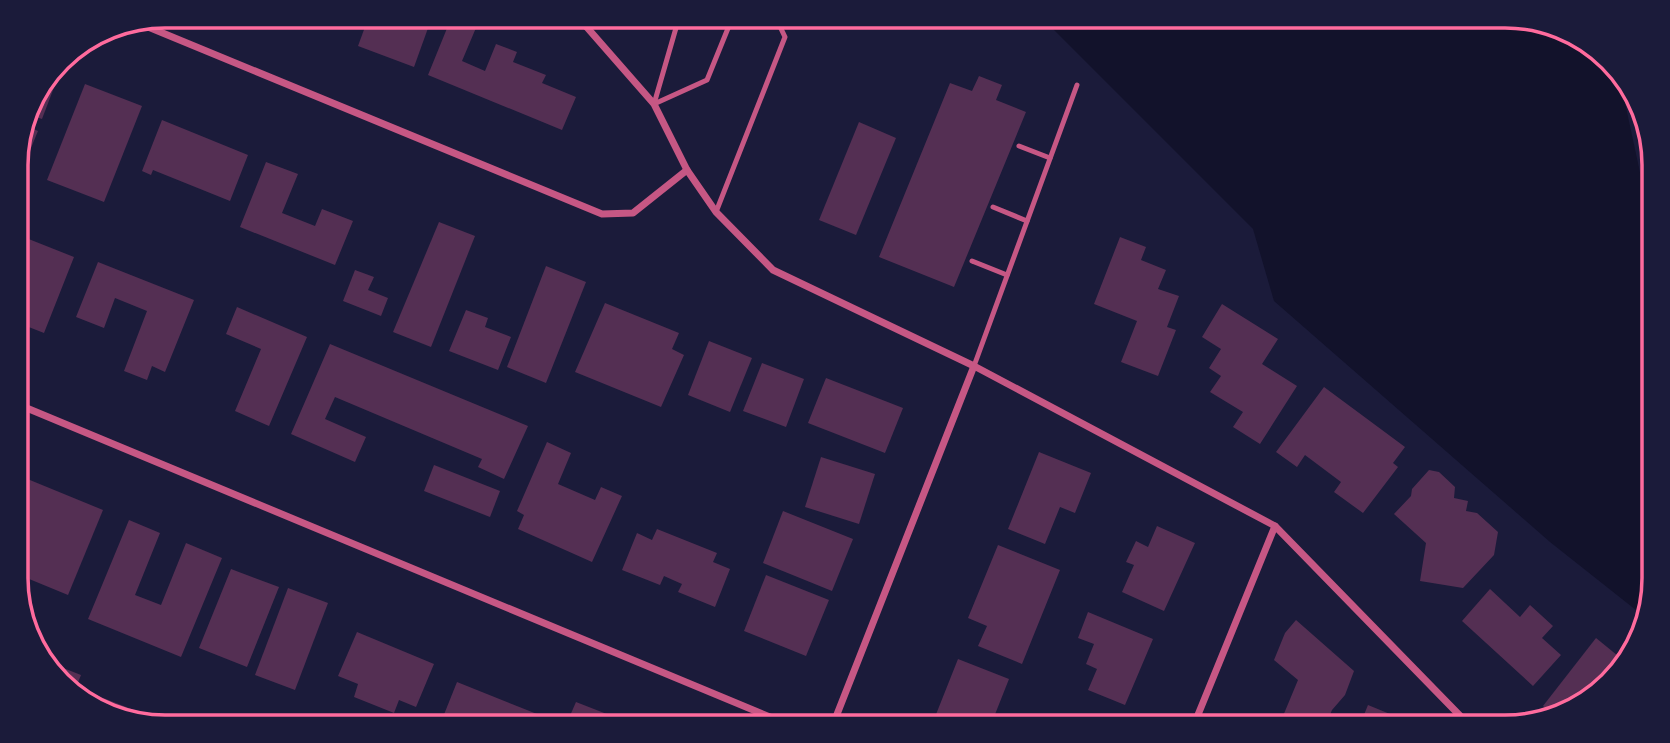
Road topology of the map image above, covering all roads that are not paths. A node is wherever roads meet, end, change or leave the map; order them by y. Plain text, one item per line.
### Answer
1 (588, 28) edge
2 (676, 28) edge
3 (728, 28) edge
4 (781, 28) edge
5 (152, 29) edge
6 (1077, 85) dead end
7 (654, 104) junction
8 (1019, 146) dead end
9 (1050, 158) junction
10 (687, 170) junction
11 (993, 207) dead end
12 (716, 212) junction
13 (1027, 221) junction
14 (972, 261) dead end
15 (1007, 275) junction
16 (974, 366) junction
17 (28, 409) edge
18 (1275, 526) junction
19 (765, 715) edge
20 (837, 715) edge
21 (1198, 715) edge
22 (1459, 715) edge

1 - 7 street
2 - 7 lane
3 - 7 lane
4 - 12 lane
5 - 10 street
6 - 9 lane
7 - 10 street
8 - 9 lane
9 - 13 lane
10 - 12 street
11 - 13 lane
12 - 16 street
13 - 15 lane
14 - 15 lane
15 - 16 lane
16 - 18 street
16 - 20 street
17 - 19 street
18 - 21 street
18 - 22 street

